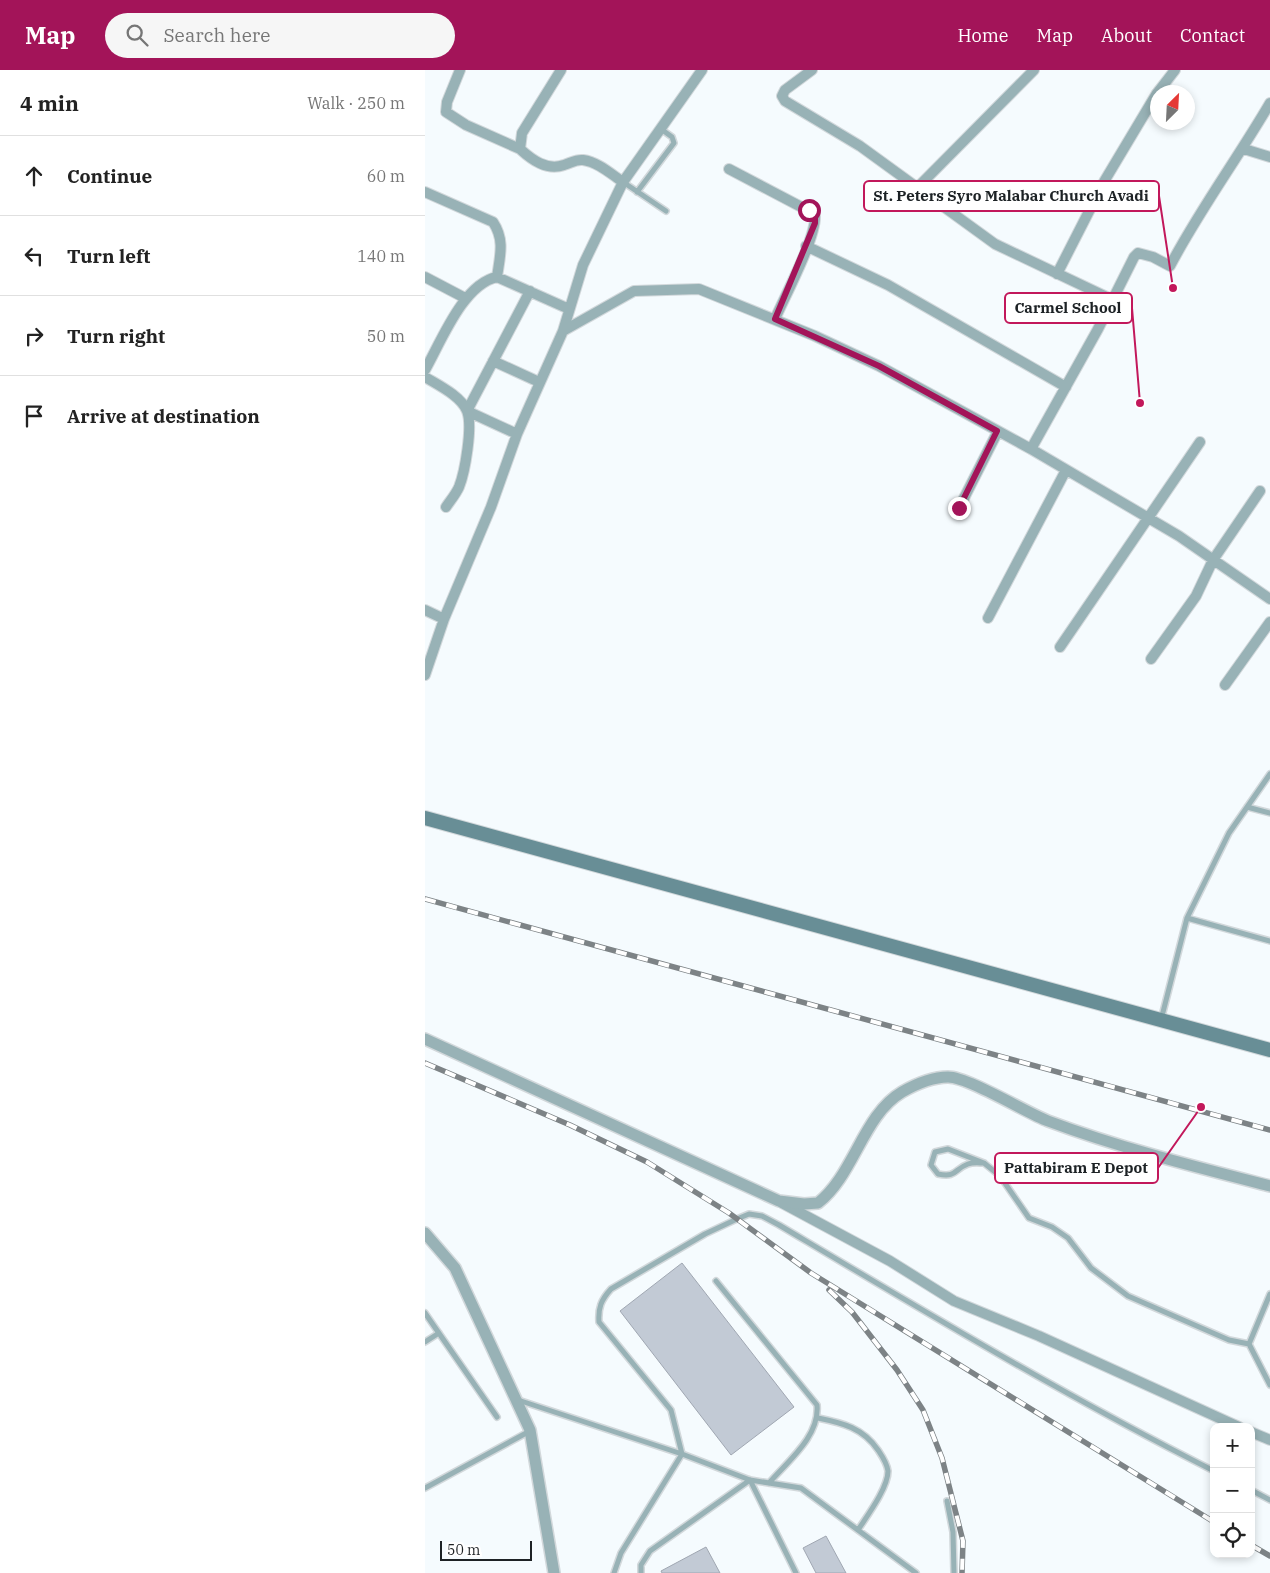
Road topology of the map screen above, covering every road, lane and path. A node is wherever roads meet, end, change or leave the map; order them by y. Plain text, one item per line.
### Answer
1 (460, 70) edge
2 (561, 70) edge
3 (702, 70) edge
4 (812, 70) edge
5 (1034, 70) edge
6 (1175, 70) edge
7 (1164, 85) edge
8 (1270, 103) edge
9 (1150, 106) edge
10 (661, 128) junction
11 (520, 149) junction
12 (1244, 149) junction
13 (1270, 157) edge
14 (729, 169) dead end
15 (623, 182) junction
16 (917, 188) junction
17 (425, 192) edge
18 (637, 192) junction
19 (665, 211) dead end
20 (807, 246) junction
21 (1057, 274) junction
22 (497, 276) junction
23 (425, 277) edge
24 (530, 291) junction
25 (465, 298) junction
26 (1113, 300) junction
27 (569, 309) junction
28 (775, 319) junction
29 (563, 331) junction
30 (493, 361) junction
31 (425, 370) edge
32 (425, 377) edge
33 (539, 382) junction
34 (1066, 387) junction
35 (467, 411) junction
36 (997, 431) junction
37 (517, 434) junction
38 (1200, 442) dead end
39 (1031, 449) junction
40 (1066, 470) junction
41 (1260, 491) dead end
42 (446, 507) dead end
43 (959, 508) dead end
44 (1149, 519) junction
45 (1213, 560) junction
46 (1270, 599) edge
47 (425, 610) edge
48 (988, 618) dead end
49 (443, 619) junction
50 (1270, 622) edge
51 (1060, 646) dead end
52 (1151, 659) dead end
53 (425, 675) edge
54 (1225, 685) dead end
55 (1270, 774) edge
56 (1247, 807) junction
57 (1270, 813) edge
58 (425, 818) edge
59 (1187, 918) junction
60 (1270, 941) edge
61 (1161, 1020) junction
62 (425, 1039) edge
63 (1270, 1050) edge
64 (984, 1163) junction
65 (1270, 1186) edge
66 (779, 1201) junction
67 (425, 1233) edge
68 (716, 1281) dead end
69 (1270, 1294) edge
70 (425, 1313) edge
71 (439, 1333) junction
72 (425, 1342) edge
73 (1249, 1344) junction
74 (1270, 1385) edge
75 (515, 1399) junction
76 (497, 1416) dead end
77 (818, 1418) junction
78 (1230, 1423) edge
79 (530, 1430) junction
80 (1255, 1434) edge
81 (1270, 1440) edge
82 (682, 1454) junction
83 (1210, 1469) edge
84 (750, 1480) junction
85 (769, 1483) junction
86 (425, 1488) edge
87 (1255, 1492) edge
88 (1270, 1500) edge
89 (947, 1502) dead end
90 (858, 1530) junction
91 (555, 1573) edge
92 (614, 1573) edge
93 (641, 1573) edge
94 (796, 1573) edge
95 (916, 1573) edge
96 (953, 1573) edge

1 - 11 street
2 - 11 street
3 - 10 street
4 - 16 street
5 - 16 street
6 - 7 street
8 - 12 street
9 - 21 street
10 - 15 street
10 - 18 lane
11 - 15 street
12 - 13 street
12 - 26 street
14 - 20 street
15 - 18 lane
15 - 27 street
16 - 21 street
17 - 22 street
18 - 19 lane
20 - 28 street
20 - 34 street
21 - 26 street
22 - 24 street
22 - 25 street
23 - 25 street
24 - 27 street
24 - 30 street
25 - 31 street
26 - 34 street
27 - 29 street
28 - 29 street
28 - 36 street
29 - 33 street
30 - 33 street
30 - 35 street
32 - 35 street
33 - 37 street
34 - 39 street
35 - 37 street
35 - 42 street
36 - 39 street
36 - 43 street
37 - 49 street
38 - 44 street
39 - 40 street
40 - 44 street
40 - 48 street
41 - 45 street
44 - 45 street
44 - 51 street
45 - 46 street
45 - 52 street
47 - 49 street
49 - 53 street
50 - 54 street
55 - 56 lane
56 - 57 lane
56 - 59 lane
58 - 61 main road
59 - 60 lane
59 - 61 lane
61 - 63 main road
62 - 66 street
64 - 64 lane
64 - 73 lane
65 - 66 street
66 - 78 street
67 - 75 street
68 - 77 lane
69 - 73 lane
70 - 71 lane
71 - 72 lane
71 - 76 lane
73 - 74 lane
75 - 79 street
75 - 82 lane
77 - 85 lane
77 - 90 lane
79 - 86 lane
79 - 91 street
80 - 81 street
82 - 83 lane
82 - 84 lane
82 - 92 lane
84 - 85 lane
84 - 93 lane
84 - 94 lane
85 - 90 lane
87 - 88 lane
89 - 96 lane
90 - 95 lane

